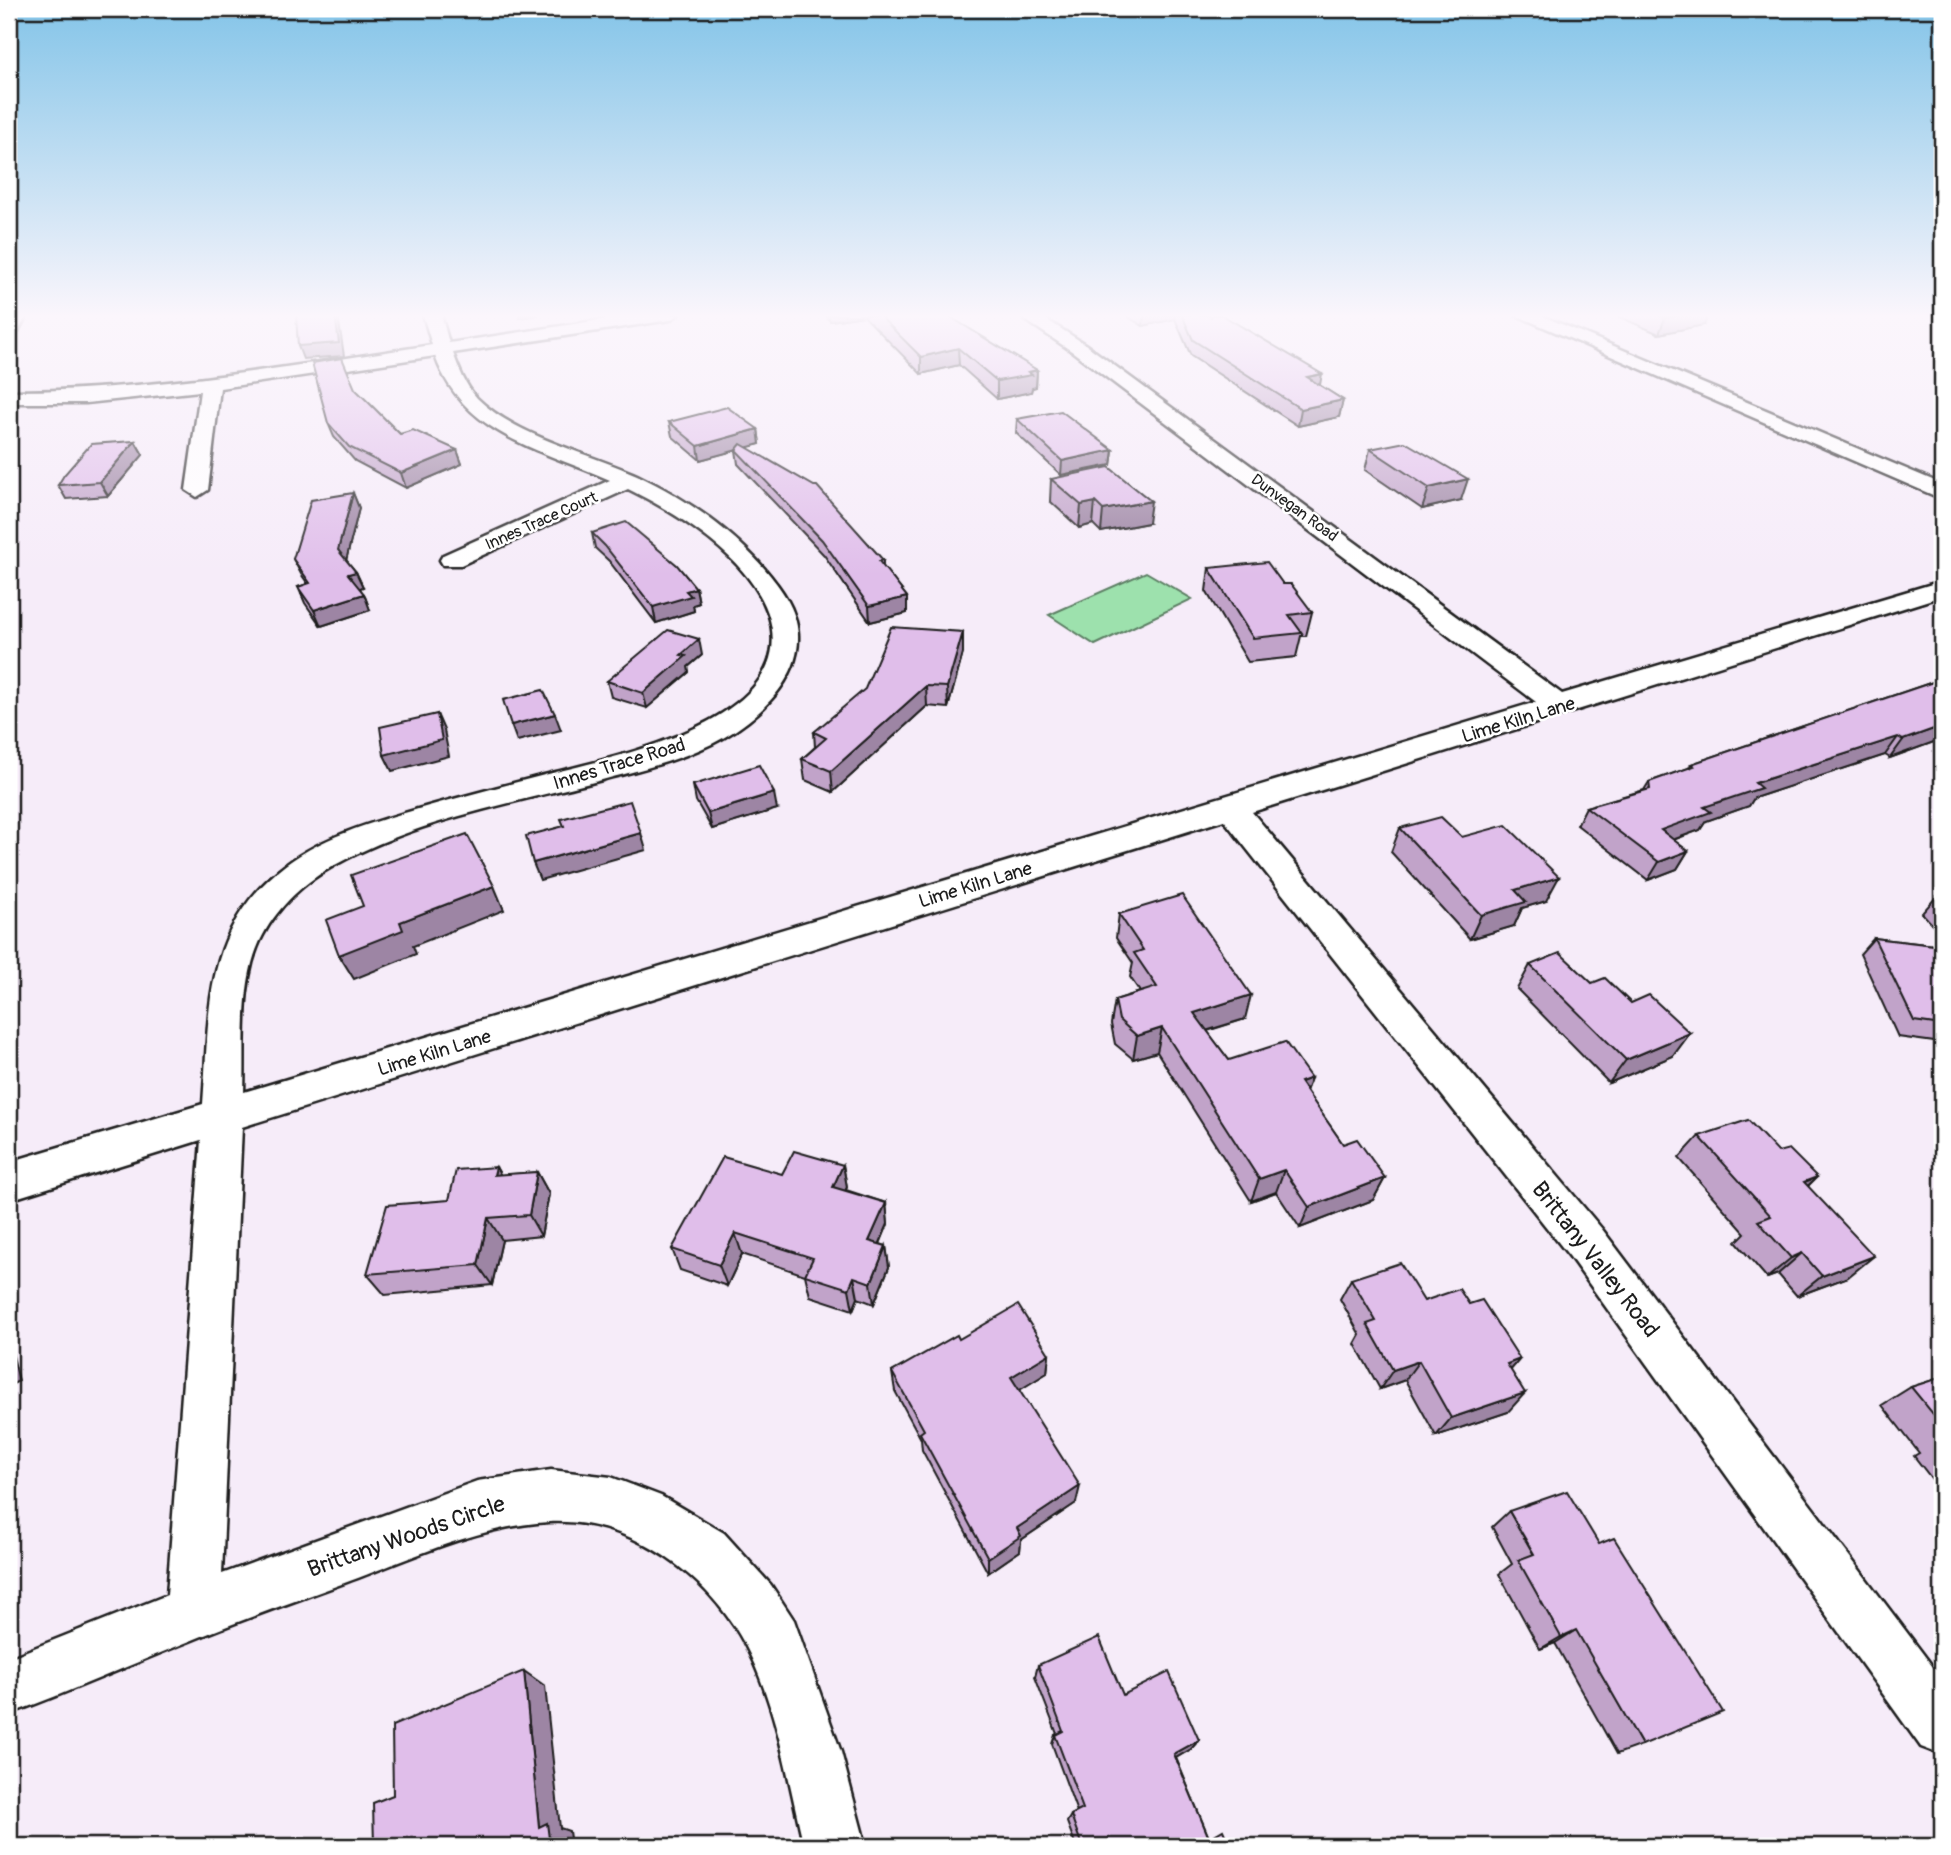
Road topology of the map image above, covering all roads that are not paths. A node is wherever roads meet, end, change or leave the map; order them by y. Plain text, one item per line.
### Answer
1 (209, 402) edge
2 (470, 402) edge
3 (1152, 402) edge
4 (1728, 402) edge
5 (629, 480) junction
6 (197, 490) dead end
7 (1942, 492) edge
8 (452, 560) dead end
9 (1942, 588) edge
10 (1559, 706) junction
11 (1231, 807) junction
12 (225, 1115) junction
13 (9, 1181) edge
14 (193, 1612) junction
15 (9, 1686) edge
16 (1942, 1726) edge
17 (835, 1846) edge

1 - 6 street
2 - 5 street, Innes Trace Road
3 - 10 street, Dunvegan Road
4 - 7 street
5 - 8 street, Innes Trace Court
5 - 12 street, Innes Trace Road
9 - 10 street, Lime Kiln Lane
10 - 11 street, Lime Kiln Lane
11 - 12 street, Lime Kiln Lane
11 - 16 street, Brittany Valley Road
12 - 13 street, Lime Kiln Lane
12 - 14 street
14 - 15 street, Brittany Woods Circle
14 - 17 street, Brittany Woods Circle

